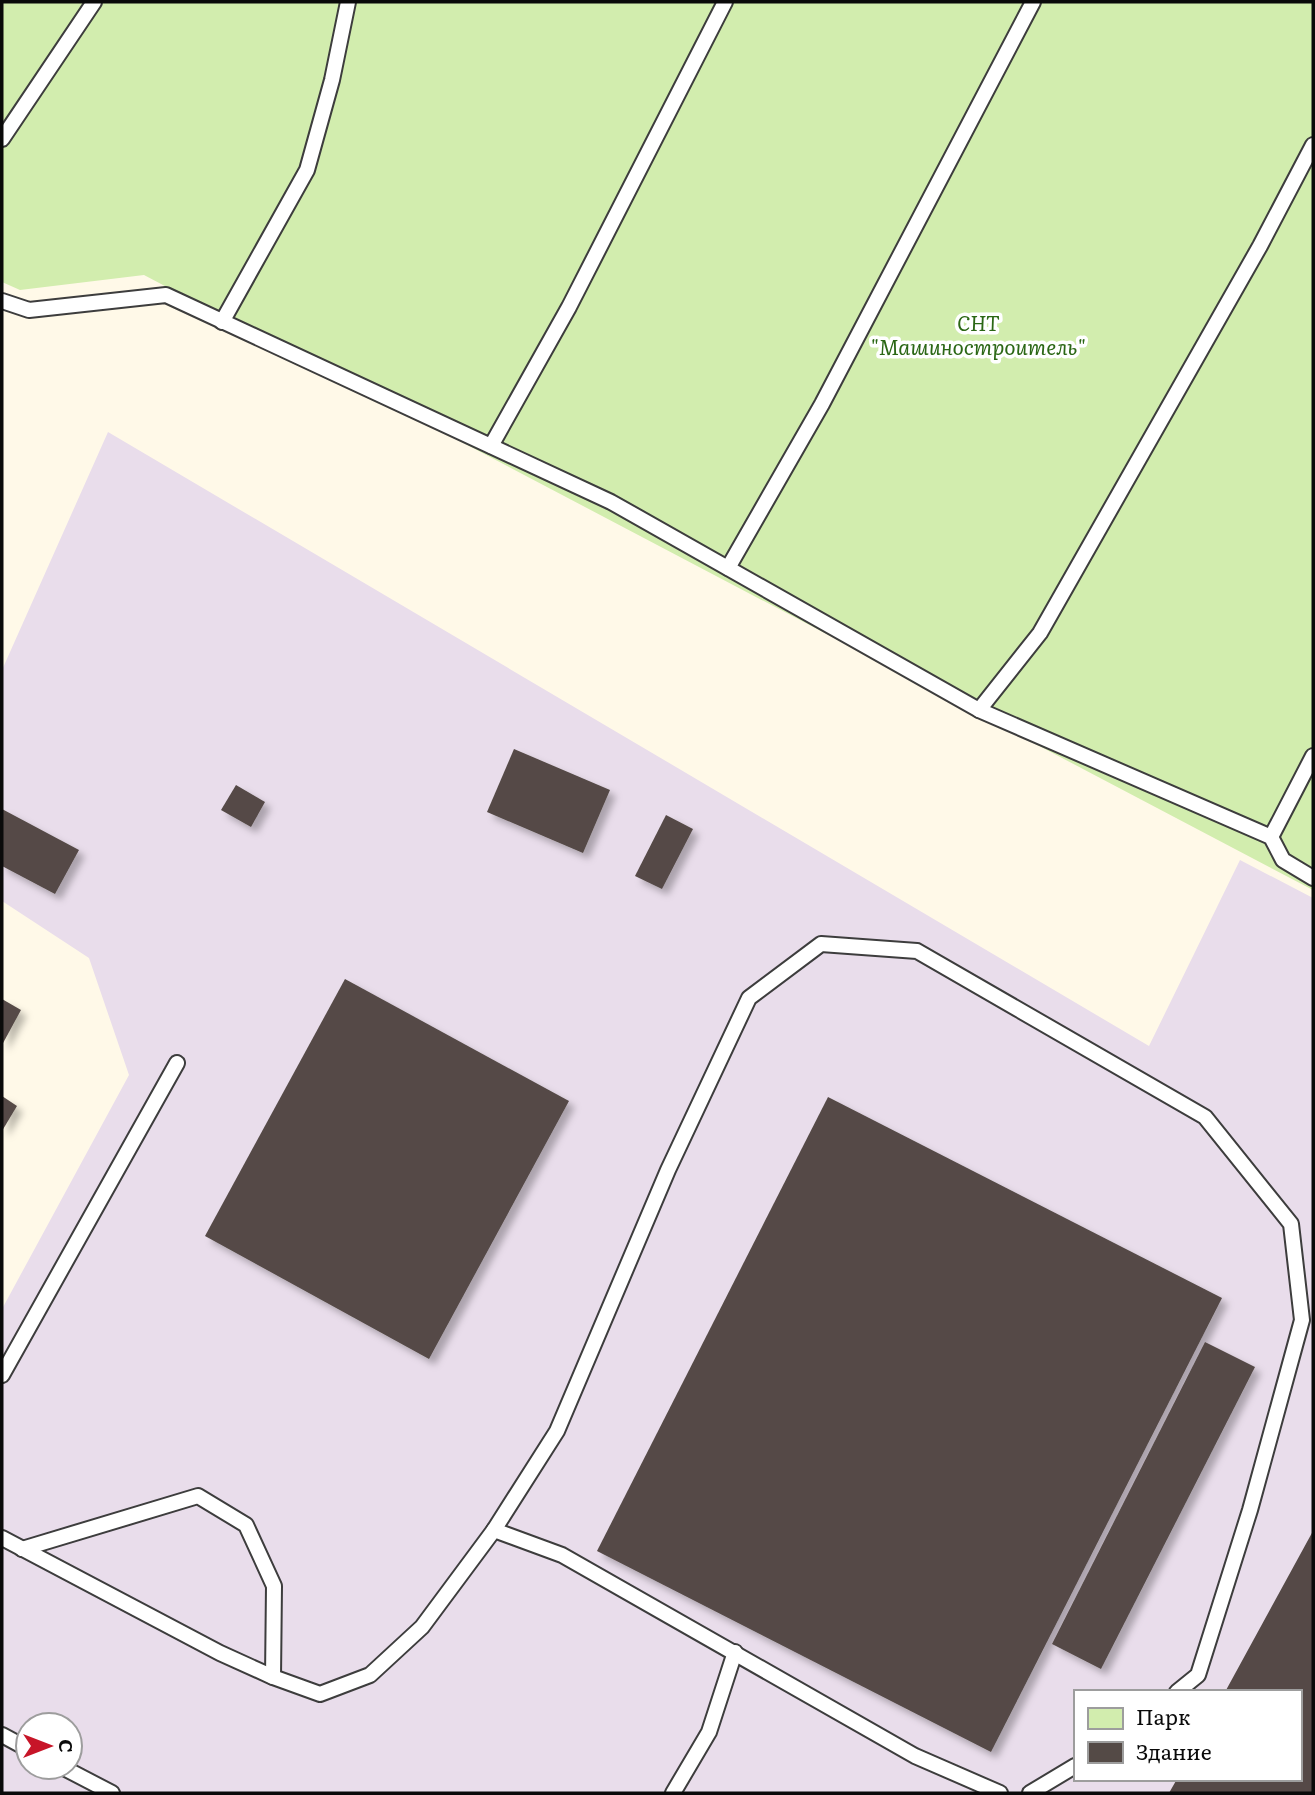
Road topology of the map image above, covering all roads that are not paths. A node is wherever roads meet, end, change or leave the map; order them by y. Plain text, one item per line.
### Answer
1 (94, 2) edge
2 (348, 2) edge
3 (726, 2) edge
4 (1033, 2) edge
5 (2, 139) edge
6 (1313, 145) edge
7 (2, 301) edge
8 (222, 322) junction
9 (491, 446) junction
10 (728, 568) junction
11 (979, 710) junction
12 (1313, 756) edge
13 (1271, 837) junction
14 (1313, 878) edge
15 (177, 1063) dead end
16 (2, 1376) edge
17 (494, 1530) junction
18 (2, 1538) edge
19 (22, 1549) junction
20 (735, 1652) junction
21 (273, 1677) junction
22 (1179, 1690) edge
23 (1074, 1767) edge
24 (84, 1778) edge
25 (112, 1793) edge
26 (673, 1793) edge
27 (1000, 1793) edge
28 (1030, 1793) edge

1 - 5 lane
2 - 8 lane
3 - 9 lane
4 - 10 lane
6 - 11 lane
7 - 8 lane
8 - 9 lane
9 - 10 lane
10 - 11 lane
11 - 13 lane
12 - 13 lane
13 - 14 lane
15 - 16 lane
17 - 20 lane
17 - 21 lane
17 - 22 lane
18 - 19 lane
19 - 21 lane
19 - 21 lane
20 - 26 lane
20 - 27 lane
23 - 28 lane
24 - 25 lane

